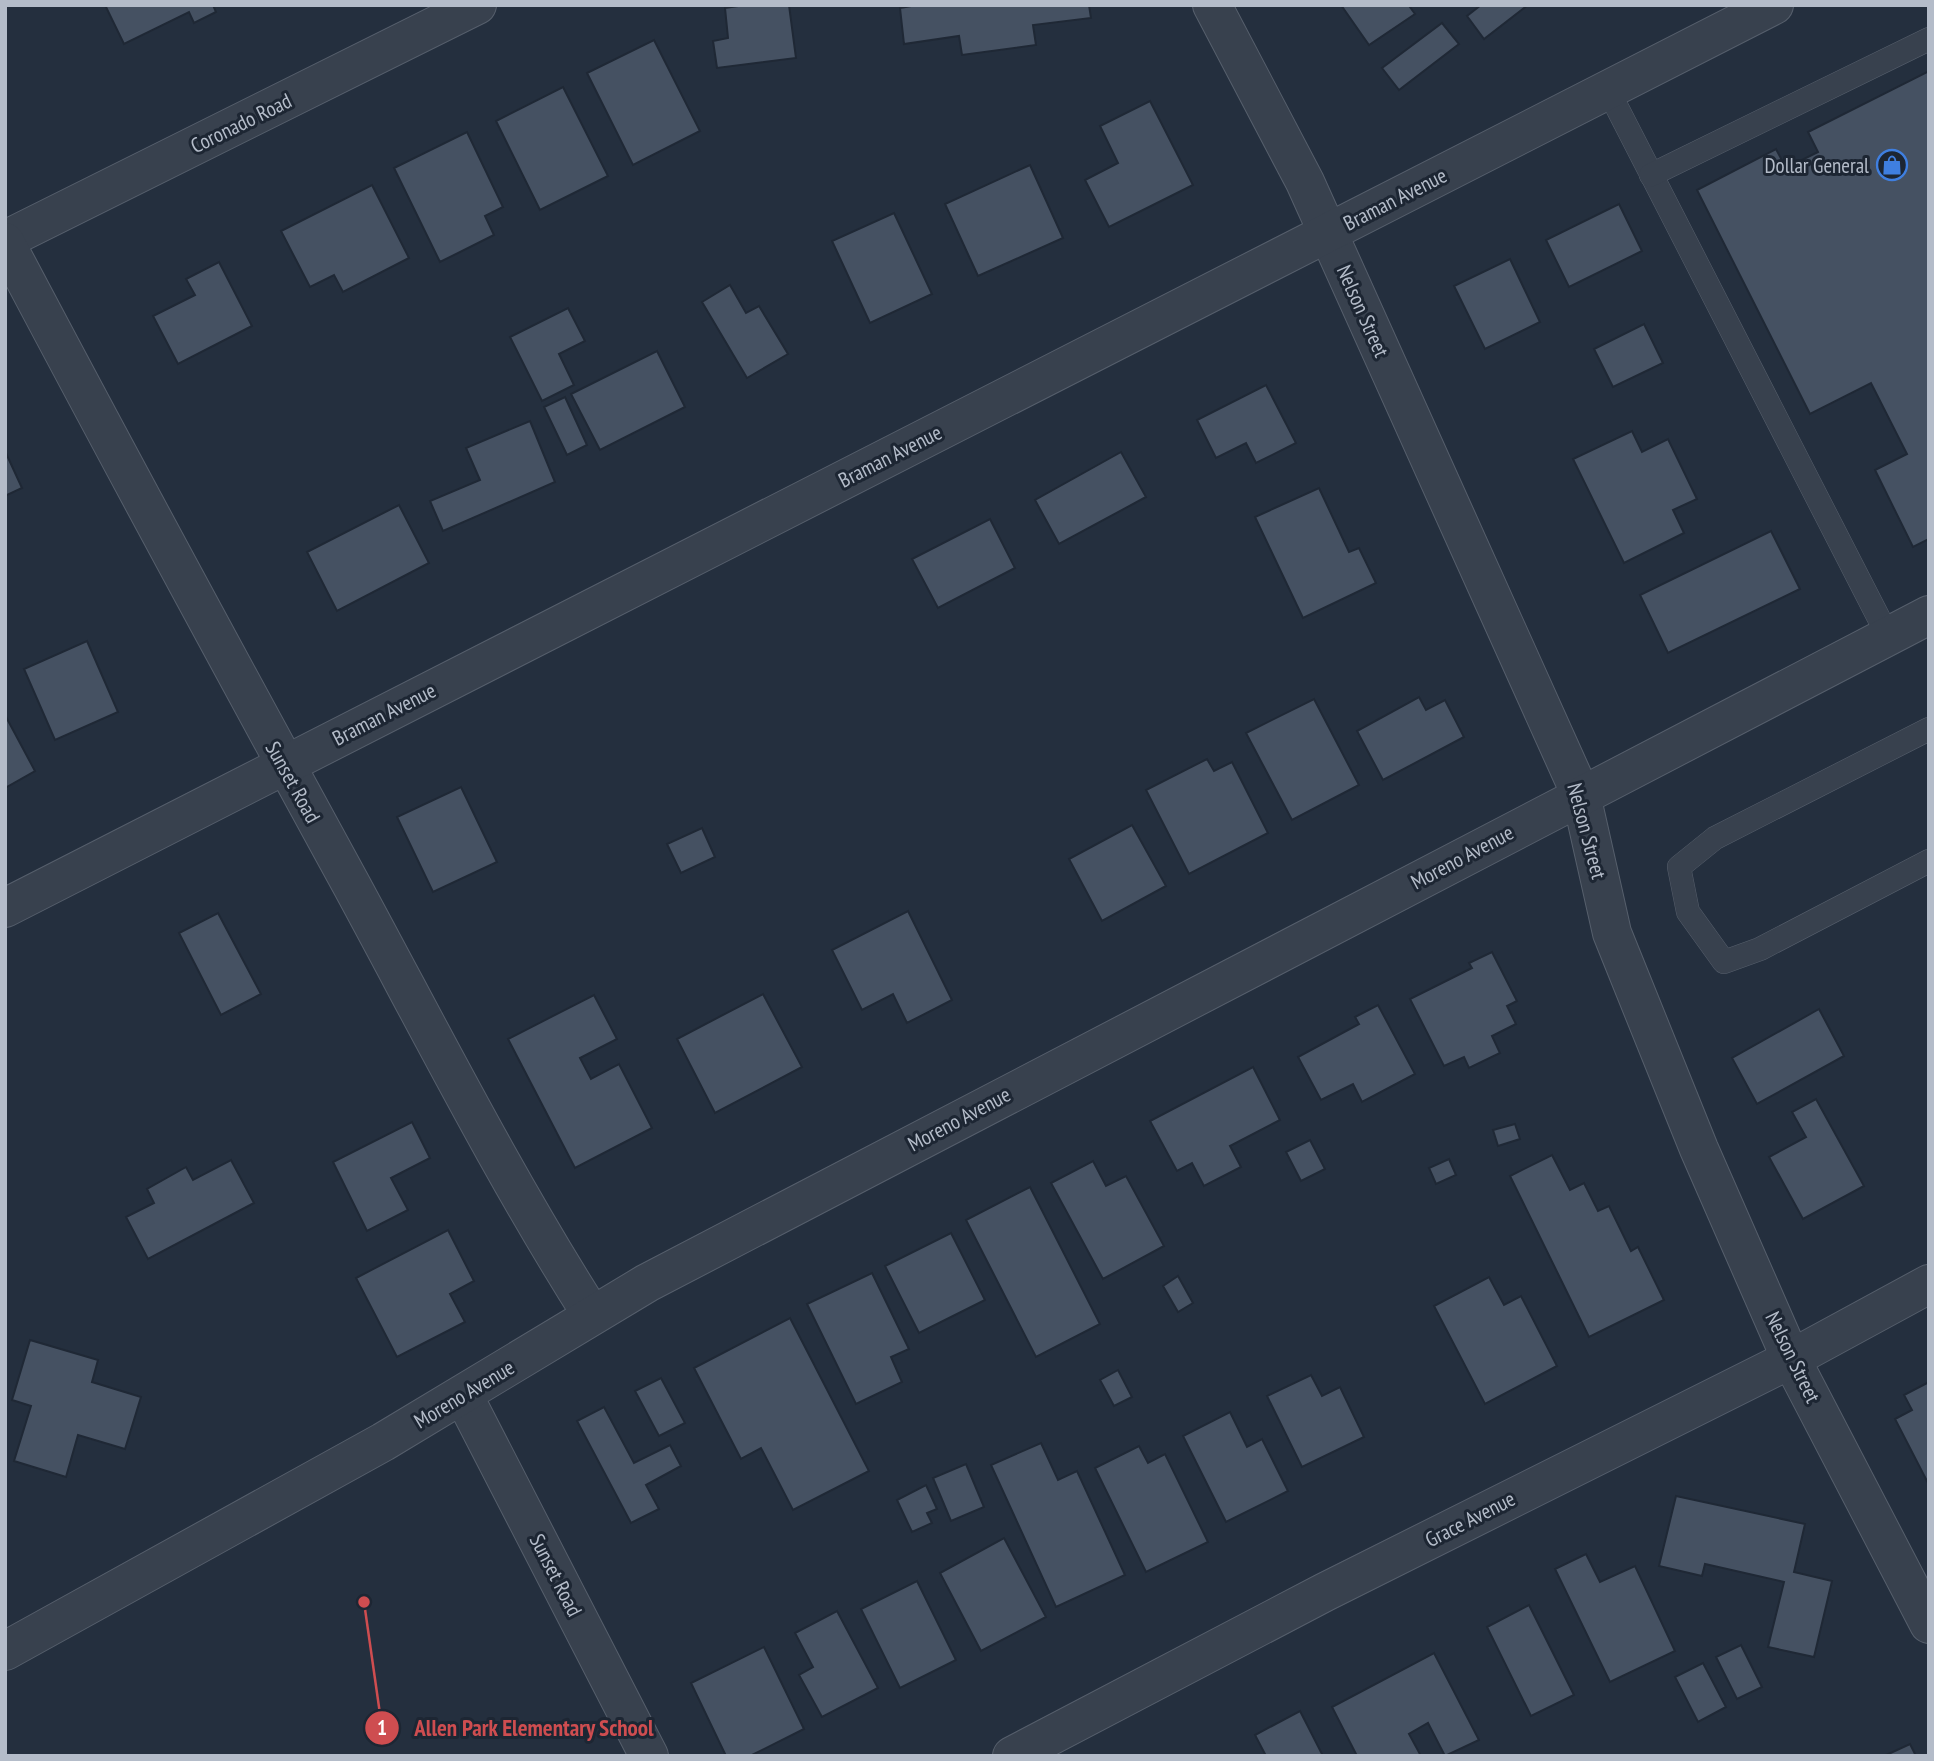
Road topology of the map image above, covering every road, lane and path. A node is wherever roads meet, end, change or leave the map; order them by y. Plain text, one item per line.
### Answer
1 (477, 5) edge
2 (1212, 5) edge
3 (1774, 5) edge
4 (1929, 39) edge
5 (1608, 90) junction
6 (1651, 175) junction
7 (1329, 233) junction
8 (5, 241) edge
9 (1929, 615) edge
10 (1888, 636) junction
11 (1929, 729) edge
12 (284, 765) junction
13 (1581, 795) junction
14 (1929, 861) edge
15 (5, 908) edge
16 (1929, 1284) edge
17 (592, 1315) junction
18 (1791, 1359) junction
19 (463, 1395) junction
20 (1929, 1624) edge
21 (5, 1651) edge
22 (649, 1756) edge
23 (1012, 1756) edge

1 - 8 street, Coronado Road
2 - 7 street, Nelson Street
3 - 5 street, Braman Avenue
4 - 6 lane
5 - 6 lane
5 - 7 street, Braman Avenue
6 - 10 lane
7 - 12 street, Braman Avenue
7 - 13 street, Nelson Street
8 - 12 street, Sunset Road
9 - 10 street, Moreno Avenue
10 - 13 street, Moreno Avenue
11 - 14 lane
12 - 15 street, Braman Avenue
12 - 17 street, Sunset Road
13 - 17 street, Moreno Avenue
13 - 18 street, Nelson Street
16 - 18 street, Grace Avenue
17 - 19 street, Moreno Avenue
18 - 20 street, Nelson Street
18 - 23 street, Grace Avenue
19 - 21 street, Moreno Avenue
19 - 22 street, Sunset Road

